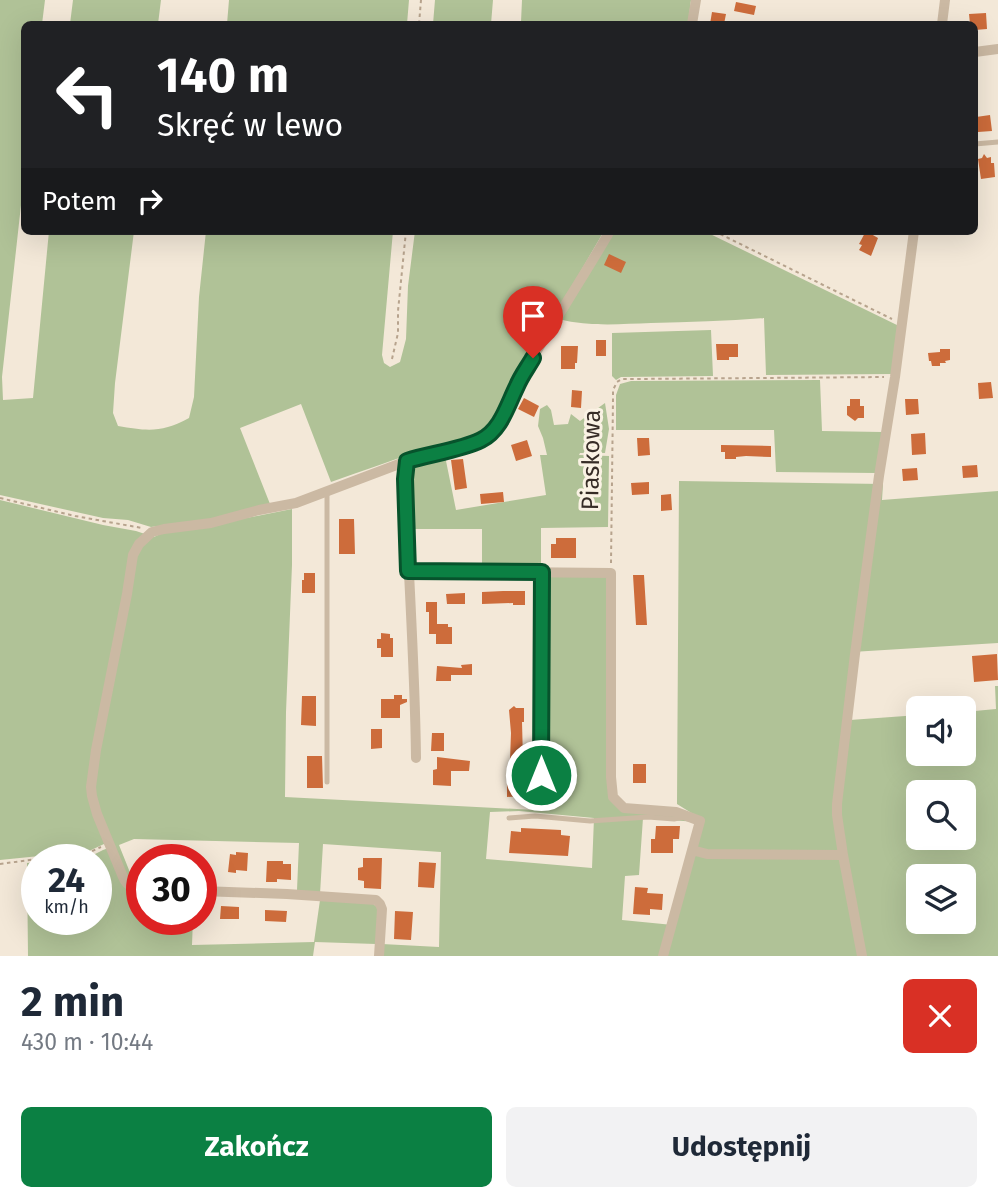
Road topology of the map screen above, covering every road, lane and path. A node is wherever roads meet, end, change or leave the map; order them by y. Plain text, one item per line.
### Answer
1 (421, 0) edge
2 (696, 0) edge
3 (945, 0) edge
4 (419, 21) edge
5 (692, 21) edge
6 (942, 21) edge
7 (998, 49) edge
8 (978, 52) edge
9 (998, 142) edge
10 (978, 144) edge
11 (406, 235) edge
12 (608, 235) edge
13 (722, 235) edge
14 (914, 235) edge
15 (903, 324) junction
16 (392, 359) dead end
17 (895, 377) junction
18 (407, 461) junction
19 (327, 490) junction
20 (0, 498) edge
21 (152, 532) junction
22 (408, 571) junction
23 (542, 572) junction
24 (611, 573) junction
25 (416, 758) dead end
26 (541, 775) dead end
27 (327, 782) dead end
28 (686, 815) junction
29 (509, 818) dead end
30 (108, 843) joint
31 (692, 850) junction
32 (843, 855) junction
33 (21, 861) edge
34 (0, 864) edge
35 (126, 884) edge
36 (217, 892) edge
37 (379, 956) edge
38 (663, 956) edge
39 (862, 956) edge

1 - 4 path
2 - 5 street
3 - 6 street
7 - 8 street
9 - 10 lane
11 - 16 path
12 - 18 street
13 - 15 path
14 - 15 street
15 - 17 street
17 - 24 path, Piaskowa
17 - 32 street
18 - 19 street
18 - 22 street
19 - 21 street
19 - 27 lane
20 - 21 path
21 - 30 street
22 - 23 street
22 - 25 street
23 - 24 street
23 - 26 street
24 - 28 street
28 - 29 lane
28 - 31 street
30 - 35 street
31 - 32 street
31 - 38 street
32 - 39 street
33 - 34 path
36 - 37 street

